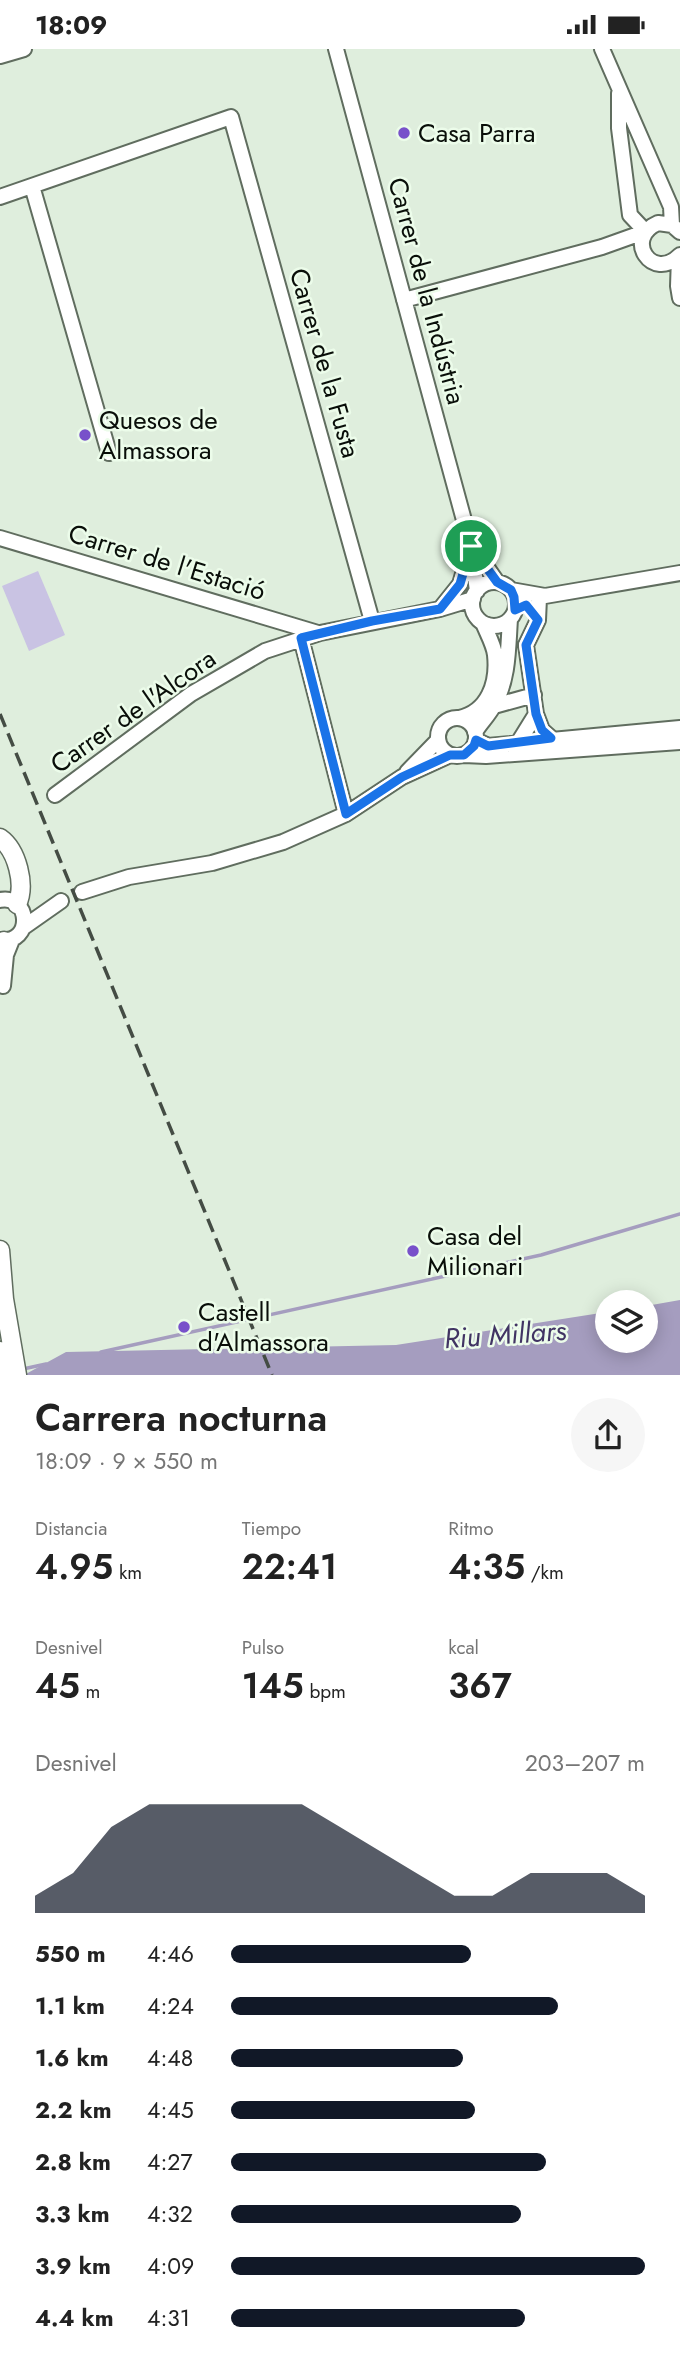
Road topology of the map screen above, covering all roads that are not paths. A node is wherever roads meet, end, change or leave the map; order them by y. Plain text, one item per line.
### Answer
1 (24, 49) edge
2 (336, 49) edge
3 (602, 49) edge
4 (0, 56) edge
5 (620, 85) junction
6 (32, 186) junction
7 (0, 197) edge
8 (676, 227) edge
9 (645, 231) junction
10 (602, 247) junction
11 (642, 249) junction
12 (680, 256) edge
13 (660, 265) junction
14 (679, 292) edge
15 (404, 300) junction
16 (109, 453) dead end
17 (0, 538) edge
18 (471, 546) junction
19 (680, 573) edge
20 (497, 582) junction
21 (511, 590) junction
22 (475, 595) junction
23 (527, 606) junction
24 (440, 609) junction
25 (480, 620) junction
26 (372, 621) junction
27 (320, 633) junction
28 (301, 638) junction
29 (508, 641) junction
30 (526, 645) junction
31 (534, 695) junction
32 (494, 706) junction
33 (536, 714) junction
34 (459, 718) junction
35 (680, 729) edge
36 (476, 736) junction
37 (551, 738) junction
38 (438, 740) junction
39 (680, 741) edge
40 (518, 743) junction
41 (457, 755) junction
42 (402, 777) junction
43 (55, 795) dead end
44 (346, 814) junction
45 (0, 838) edge
46 (82, 892) dead end
47 (13, 904) edge
48 (24, 927) junction
49 (4, 942) edge
50 (4, 986) dead end
51 (0, 1249) edge
52 (2, 1294) edge
53 (0, 1351) edge
54 (4, 1375) edge
55 (17, 1375) edge

1 - 4 street
2 - 15 street, Carrer de la Indústria
3 - 5 street
5 - 8 street
5 - 9 street
6 - 7 street
6 - 16 street
6 - 26 street, Carrer de la Fusta
8 - 9 street
9 - 10 street
9 - 11 street
10 - 11 street
10 - 15 street
11 - 13 street
12 - 13 street
12 - 14 street
13 - 14 street
15 - 18 street, Carrer de la Indústria
17 - 27 street, Carrer de l'Estació
18 - 20 street, Carrer de la Indústria
18 - 22 street, Carrer de la Indústria
18 - 24 street
19 - 23 street
20 - 21 street
20 - 22 street, Carrer de l'Alcora
21 - 23 street
21 - 23 street
22 - 24 street, Carrer de l'Alcora
22 - 25 street, Carrer de la Indústria
23 - 25 street
23 - 29 street
23 - 30 street
24 - 25 street, Carrer de l'Alcora
24 - 26 street, Carrer de l'Alcora
25 - 34 street
26 - 27 street, Carrer de l'Alcora
27 - 28 street, Carrer de l'Alcora
28 - 43 street, Carrer de l'Alcora
28 - 44 street
29 - 30 street
29 - 32 street
30 - 31 street
31 - 32 street
31 - 33 street
32 - 36 street
33 - 37 street
33 - 40 street
34 - 36 street
34 - 38 street
35 - 37 street
36 - 40 street
36 - 41 street
37 - 40 street
38 - 41 street
38 - 42 street
39 - 41 street
41 - 42 street
42 - 44 street
44 - 46 street
45 - 47 main road
47 - 48 street
47 - 48 street
48 - 49 street
49 - 50 street
51 - 52 main road
52 - 55 main road
53 - 54 main road

